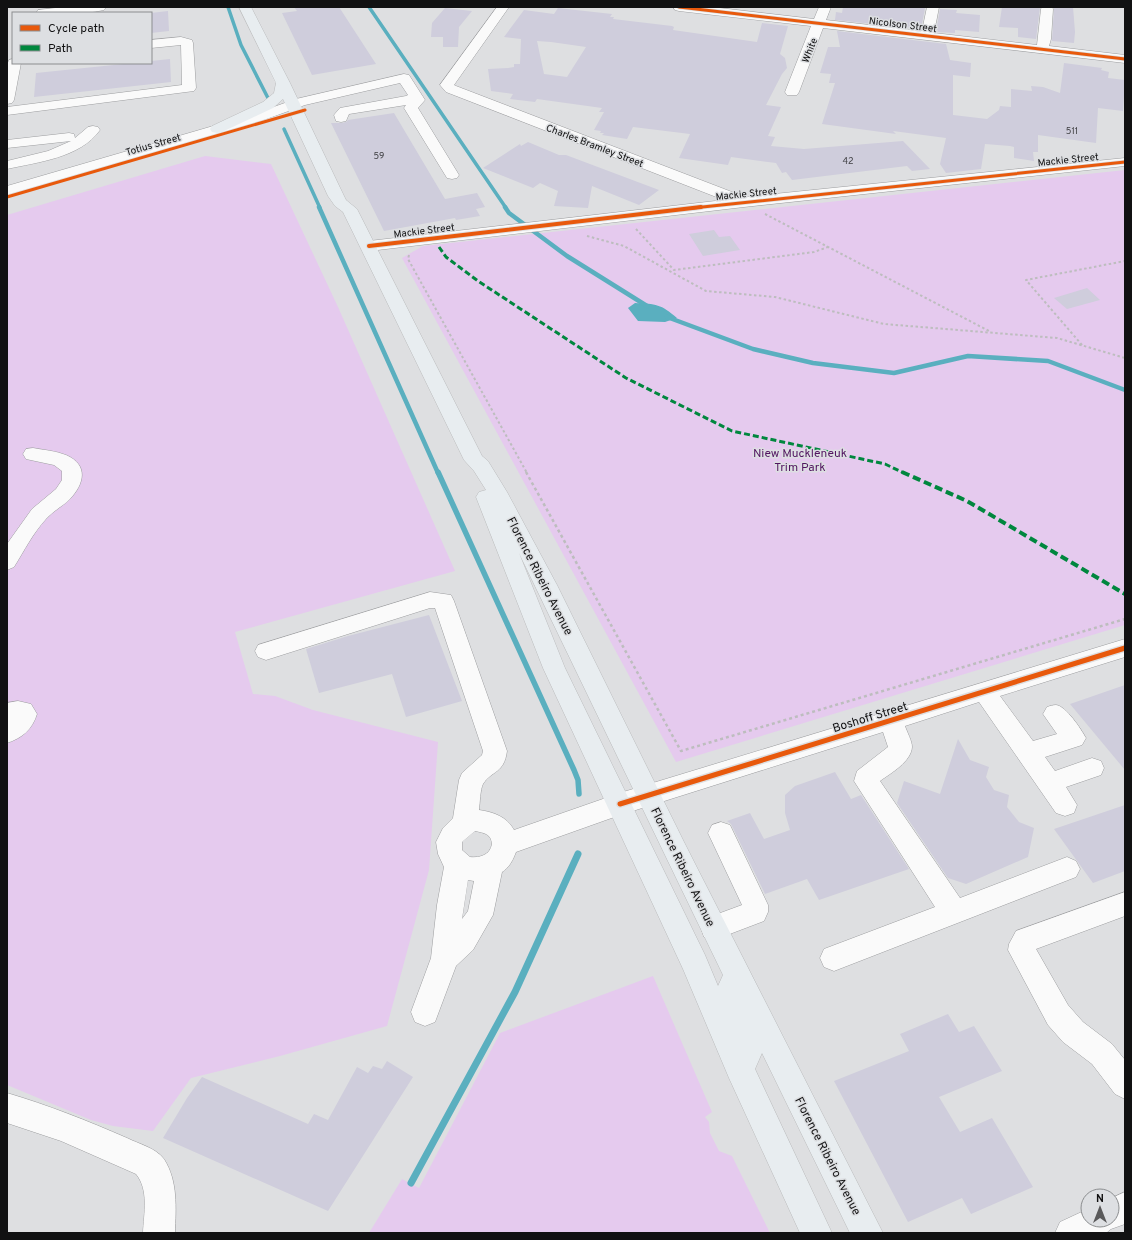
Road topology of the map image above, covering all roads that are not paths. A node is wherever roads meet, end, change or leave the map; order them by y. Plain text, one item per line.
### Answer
1 (100, 7) edge
2 (245, 7) edge
3 (254, 7) edge
4 (503, 7) edge
5 (678, 7) edge
6 (825, 7) edge
7 (933, 7) edge
8 (1046, 9) dead end
9 (52, 12) edge
10 (820, 23) junction
11 (927, 36) junction
12 (152, 44) edge
13 (1042, 49) junction
14 (1125, 59) edge
15 (14, 64) edge
16 (284, 83) junction
17 (410, 87) junction
18 (792, 92) dead end
19 (7, 100) edge
20 (298, 107) junction
21 (7, 111) edge
22 (341, 118) dead end
23 (217, 129) junction
24 (7, 144) edge
25 (1125, 162) edge
26 (7, 165) edge
27 (452, 175) dead end
28 (7, 191) edge
29 (7, 197) edge
30 (744, 202) junction
31 (369, 246) junction
32 (33, 454) dead end
33 (474, 460) junction
34 (7, 562) edge
35 (1125, 648) edge
36 (266, 651) dead end
37 (985, 692) junction
38 (7, 712) edge
39 (1055, 714) dead end
40 (891, 721) junction
41 (7, 733) edge
42 (1028, 754) junction
43 (1092, 768) dead end
44 (1049, 783) junction
45 (648, 796) junction
46 (620, 804) junction
47 (1065, 805) dead end
48 (464, 823) junction
49 (721, 834) dead end
50 (506, 844) junction
51 (458, 863) junction
52 (490, 866) junction
53 (1066, 869) dead end
54 (1125, 904) edge
55 (954, 912) junction
56 (714, 928) junction
57 (445, 958) junction
58 (834, 958) dead end
59 (737, 975) junction
60 (425, 1012) dead end
61 (739, 1068) junction
62 (1125, 1084) edge
63 (7, 1108) edge
64 (1082, 1228) edge
65 (159, 1233) edge
66 (816, 1233) edge
67 (867, 1233) edge
68 (1071, 1233) edge

1 - 9 street
2 - 16 main road, Florence Ribeiro Avenue
3 - 20 main road, Florence Ribeiro Avenue
4 - 30 street, Charles Bramley Street
5 - 10 street, Nicolson Street
6 - 10 street, White
7 - 11 street
8 - 13 street
10 - 11 street, Nicolson Street
10 - 18 street, White
11 - 13 street, Nicolson Street
12 - 21 street
13 - 14 street, Nicolson Street
15 - 19 street
16 - 20 main road, Florence Ribeiro Avenue
16 - 23 main road
17 - 20 street
17 - 22 street
17 - 27 street
20 - 23 street, Totius Street
20 - 29 street, Totius Street
20 - 31 main road, Florence Ribeiro Avenue
23 - 28 street, Totius Street
24 - 26 street
25 - 30 street, Mackie Street
30 - 31 street, Mackie Street
31 - 33 main road, Florence Ribeiro Avenue
32 - 34 street
33 - 45 main road, Florence Ribeiro Avenue
33 - 46 main road, Florence Ribeiro Avenue
35 - 37 street, Boshoff Street
36 - 48 street
37 - 40 street, Boshoff Street
37 - 42 street
38 - 41 street
39 - 42 street
40 - 45 street, Boshoff Street
40 - 55 street
42 - 44 street
43 - 44 street
44 - 47 street
45 - 46 street, Boshoff Street
45 - 56 main road, Florence Ribeiro Avenue
46 - 50 street, Boshoff Street
46 - 61 main road, Florence Ribeiro Avenue
48 - 50 street
48 - 51 street
49 - 56 street
50 - 52 street
51 - 52 street
51 - 57 street
52 - 57 street
53 - 55 street
54 - 62 street
55 - 58 street
56 - 59 main road, Florence Ribeiro Avenue
57 - 60 street
59 - 61 main road
59 - 67 main road, Florence Ribeiro Avenue
61 - 66 main road, Florence Ribeiro Avenue
63 - 65 street
64 - 68 street

